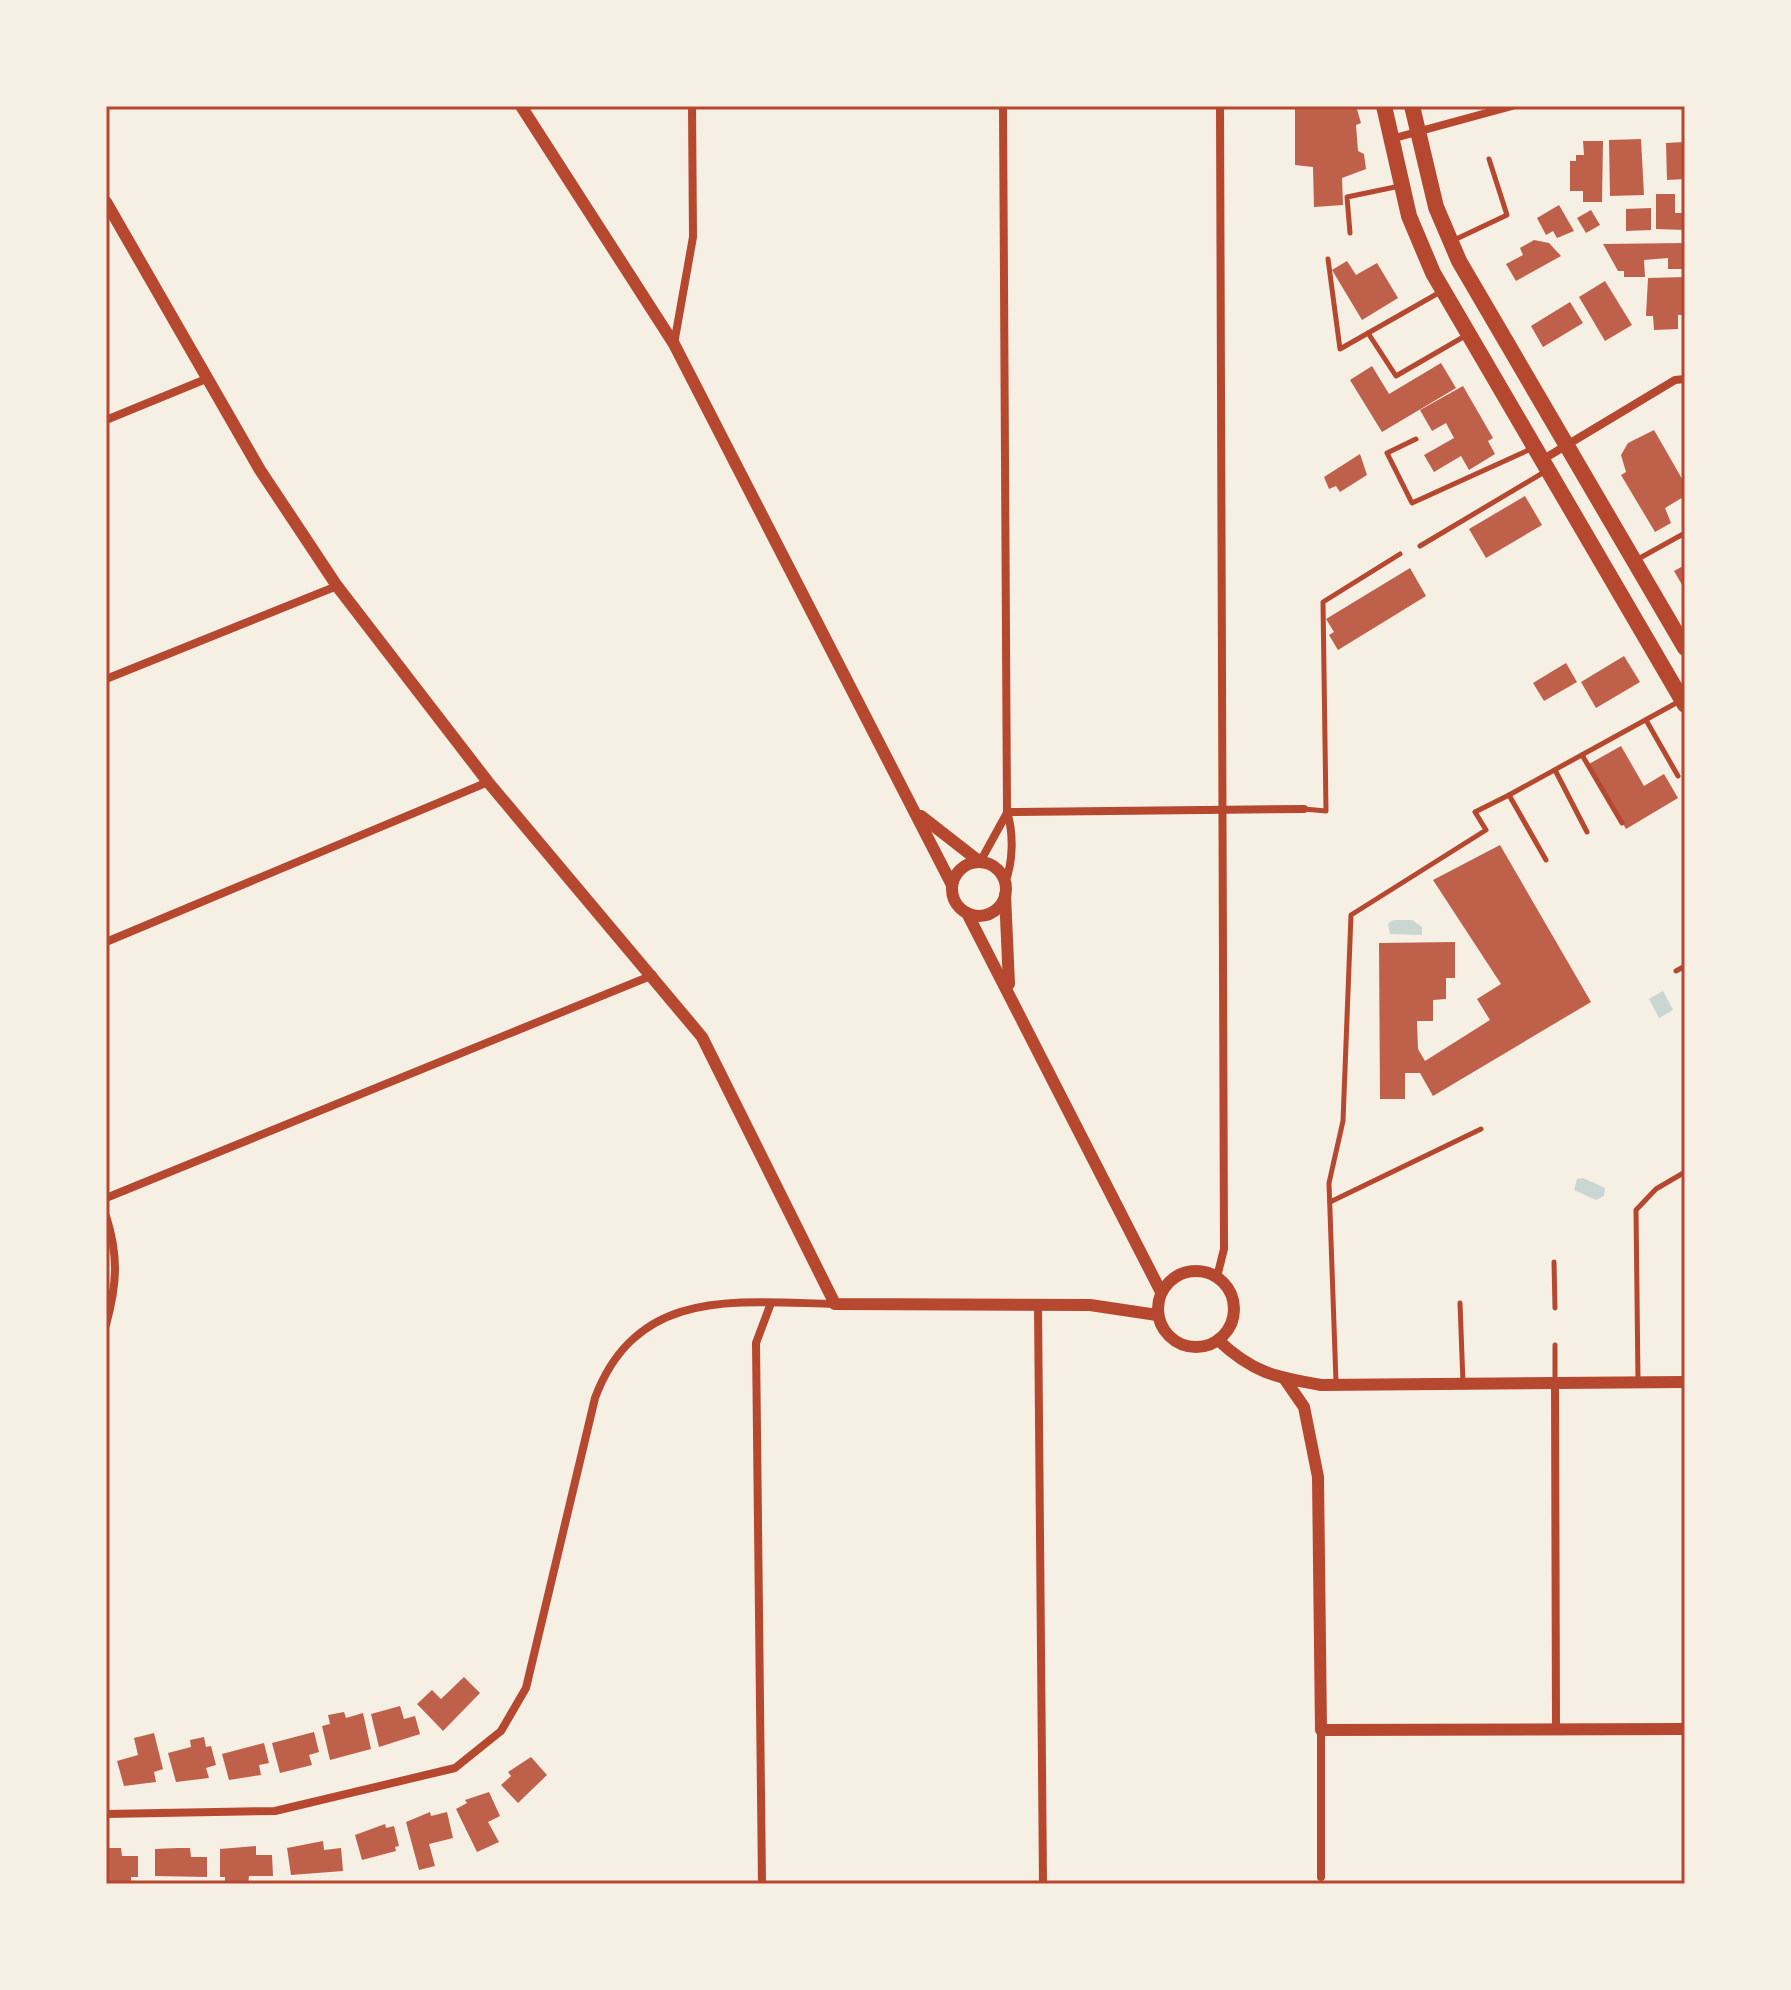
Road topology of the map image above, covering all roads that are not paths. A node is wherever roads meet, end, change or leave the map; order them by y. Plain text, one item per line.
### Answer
1 (521, 106) edge
2 (692, 106) edge
3 (1003, 106) edge
4 (1220, 106) edge
5 (1384, 106) edge
6 (1412, 106) edge
7 (1512, 106) edge
8 (1418, 132) junction
9 (1390, 140) junction
10 (1489, 159) dead end
11 (1401, 186) junction
12 (106, 202) edge
13 (1350, 233) dead end
14 (1451, 241) junction
15 (1328, 259) dead end
16 (1443, 291) junction
17 (1368, 333) junction
18 (1469, 334) junction
19 (674, 344) junction
20 (206, 379) junction
21 (1685, 379) edge
22 (106, 420) edge
23 (1416, 439) dead end
24 (1566, 446) junction
25 (1541, 460) junction
26 (1685, 533) edge
27 (1420, 546) dead end
28 (1400, 554) dead end
29 (1634, 561) junction
30 (337, 586) junction
31 (1685, 648) edge
32 (106, 679) edge
33 (1684, 702) edge
34 (1646, 720) junction
35 (1582, 755) junction
36 (1555, 770) junction
37 (1678, 776) dead end
38 (488, 782) junction
39 (1509, 795) junction
40 (1304, 809) joint
41 (1222, 810) junction
42 (1007, 812) junction
43 (919, 814) junction
44 (1622, 823) dead end
45 (1587, 832) dead end
46 (1546, 860) dead end
47 (980, 862) junction
48 (952, 885) junction
49 (1005, 887) junction
50 (967, 913) junction
51 (106, 942) edge
52 (1685, 966) edge
53 (1676, 971) dead end
54 (653, 975) junction
55 (1010, 991) junction
56 (1481, 1129) dead end
57 (1685, 1172) edge
58 (106, 1198) edge
59 (1330, 1202) junction
60 (106, 1216) edge
61 (1554, 1262) dead end
62 (1217, 1277) junction
63 (1161, 1292) junction
64 (771, 1303) junction
65 (1460, 1303) dead end
66 (835, 1304) junction
67 (1038, 1304) junction
68 (1555, 1308) dead end
69 (1157, 1315) junction
70 (106, 1325) edge
71 (1218, 1340) junction
72 (1555, 1345) dead end
73 (1284, 1378) junction
74 (1638, 1382) junction
75 (1685, 1382) edge
76 (1555, 1383) junction
77 (1463, 1384) junction
78 (1336, 1385) junction
79 (1556, 1729) junction
80 (1685, 1729) edge
81 (1321, 1730) junction
82 (106, 1814) edge
83 (1321, 1877) dead end
84 (762, 1884) edge
85 (1043, 1884) edge

1 - 19 street
2 - 19 street
3 - 42 street
4 - 41 street
5 - 9 main road
6 - 8 main road
7 - 8 street
8 - 9 street
8 - 14 main road
9 - 11 main road
10 - 14 lane
11 - 13 lane
11 - 16 main road
12 - 20 street
14 - 24 main road
15 - 17 lane
16 - 17 lane
16 - 18 main road
17 - 18 lane
18 - 25 main road
19 - 43 street
20 - 22 street
20 - 30 street
21 - 24 street
23 - 25 lane
24 - 25 street
24 - 29 main road
25 - 27 lane
25 - 33 main road
26 - 29 lane
28 - 40 lane
29 - 31 main road
30 - 32 street
30 - 38 street
33 - 34 lane
34 - 35 lane
34 - 37 lane
35 - 36 lane
35 - 44 lane
36 - 39 lane
36 - 45 lane
38 - 51 street
38 - 54 street
39 - 46 lane
39 - 59 lane
40 - 41 street
41 - 42 street
41 - 62 street
42 - 47 street
42 - 49 street
43 - 47 street
43 - 48 street
47 - 48 street
47 - 49 street
48 - 50 street
49 - 50 street
49 - 55 street
50 - 55 street
52 - 53 lane
54 - 58 street
54 - 66 street
55 - 63 street
56 - 59 lane
57 - 74 lane
59 - 78 lane
60 - 70 street
61 - 68 lane
62 - 63 street
62 - 71 street
63 - 69 street
64 - 66 street
64 - 82 street
64 - 84 street
65 - 77 lane
66 - 67 street
67 - 69 street
67 - 85 street
69 - 71 street
71 - 73 street
72 - 76 lane
73 - 78 street
73 - 81 street
74 - 75 street
74 - 76 street
76 - 77 street
76 - 79 street
77 - 78 street
79 - 80 street
79 - 81 street
81 - 83 street

